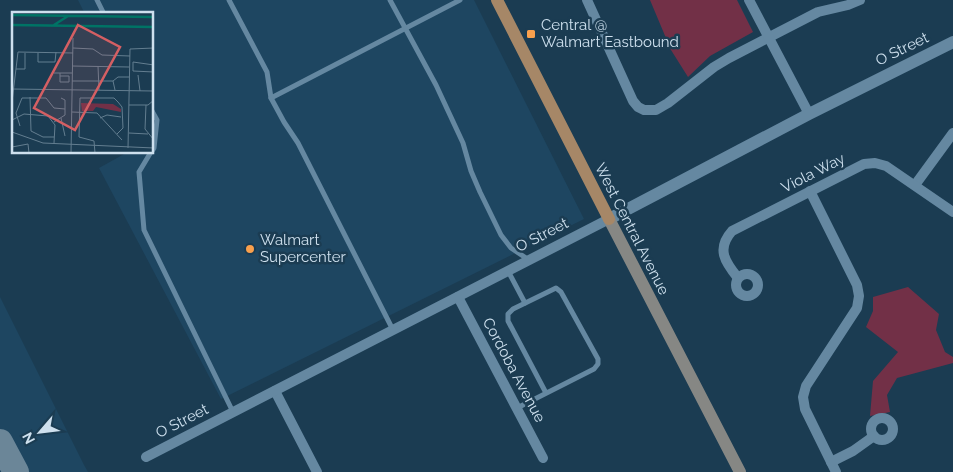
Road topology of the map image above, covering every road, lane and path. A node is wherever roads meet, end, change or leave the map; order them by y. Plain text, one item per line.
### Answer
1 (97, 0) edge
2 (229, 0) edge
3 (390, 0) edge
4 (460, 0) edge
5 (497, 0) edge
6 (587, 0) edge
7 (748, 0) edge
8 (860, 0) edge
9 (103, 12) edge
10 (406, 29) junction
11 (769, 38) junction
12 (953, 42) edge
13 (271, 98) junction
14 (809, 114) junction
15 (154, 115) edge
16 (953, 133) edge
17 (154, 148) edge
18 (151, 154) edge
19 (915, 185) junction
20 (810, 190) junction
21 (953, 212) edge
22 (608, 219) junction
23 (530, 260) junction
24 (508, 271) junction
25 (738, 278) dead end
26 (458, 297) junction
27 (525, 303) junction
28 (393, 330) junction
29 (275, 391) junction
30 (546, 393) junction
31 (517, 408) junction
32 (234, 412) junction
33 (874, 436) dead end
34 (146, 457) dead end
35 (542, 458) dead end
36 (831, 462) junction
37 (317, 472) edge
38 (740, 472) edge
39 (836, 472) edge

1 - 9 lane
2 - 13 lane
3 - 10 lane
4 - 10 lane
5 - 22 main road, West Central Avenue
6 - 11 street
7 - 11 street
8 - 11 street
10 - 13 lane
10 - 23 lane
11 - 14 street
12 - 14 street, O Street
13 - 28 lane
14 - 22 street, O Street
15 - 17 lane
16 - 19 street
18 - 32 lane
19 - 20 street, Viola Way
19 - 21 street, Viola Way
20 - 25 street, Viola Way
20 - 36 street
22 - 23 street, O Street
22 - 38 main road, West Central Avenue
23 - 24 street, O Street
24 - 26 street, O Street
24 - 27 lane
26 - 28 street, O Street
26 - 31 street, Cordoba Avenue
27 - 30 lane
27 - 30 lane
28 - 29 street, O Street
29 - 32 street, O Street
29 - 37 street
30 - 31 lane
31 - 35 street, Cordoba Avenue
32 - 34 street, O Street
33 - 36 street
36 - 39 street

